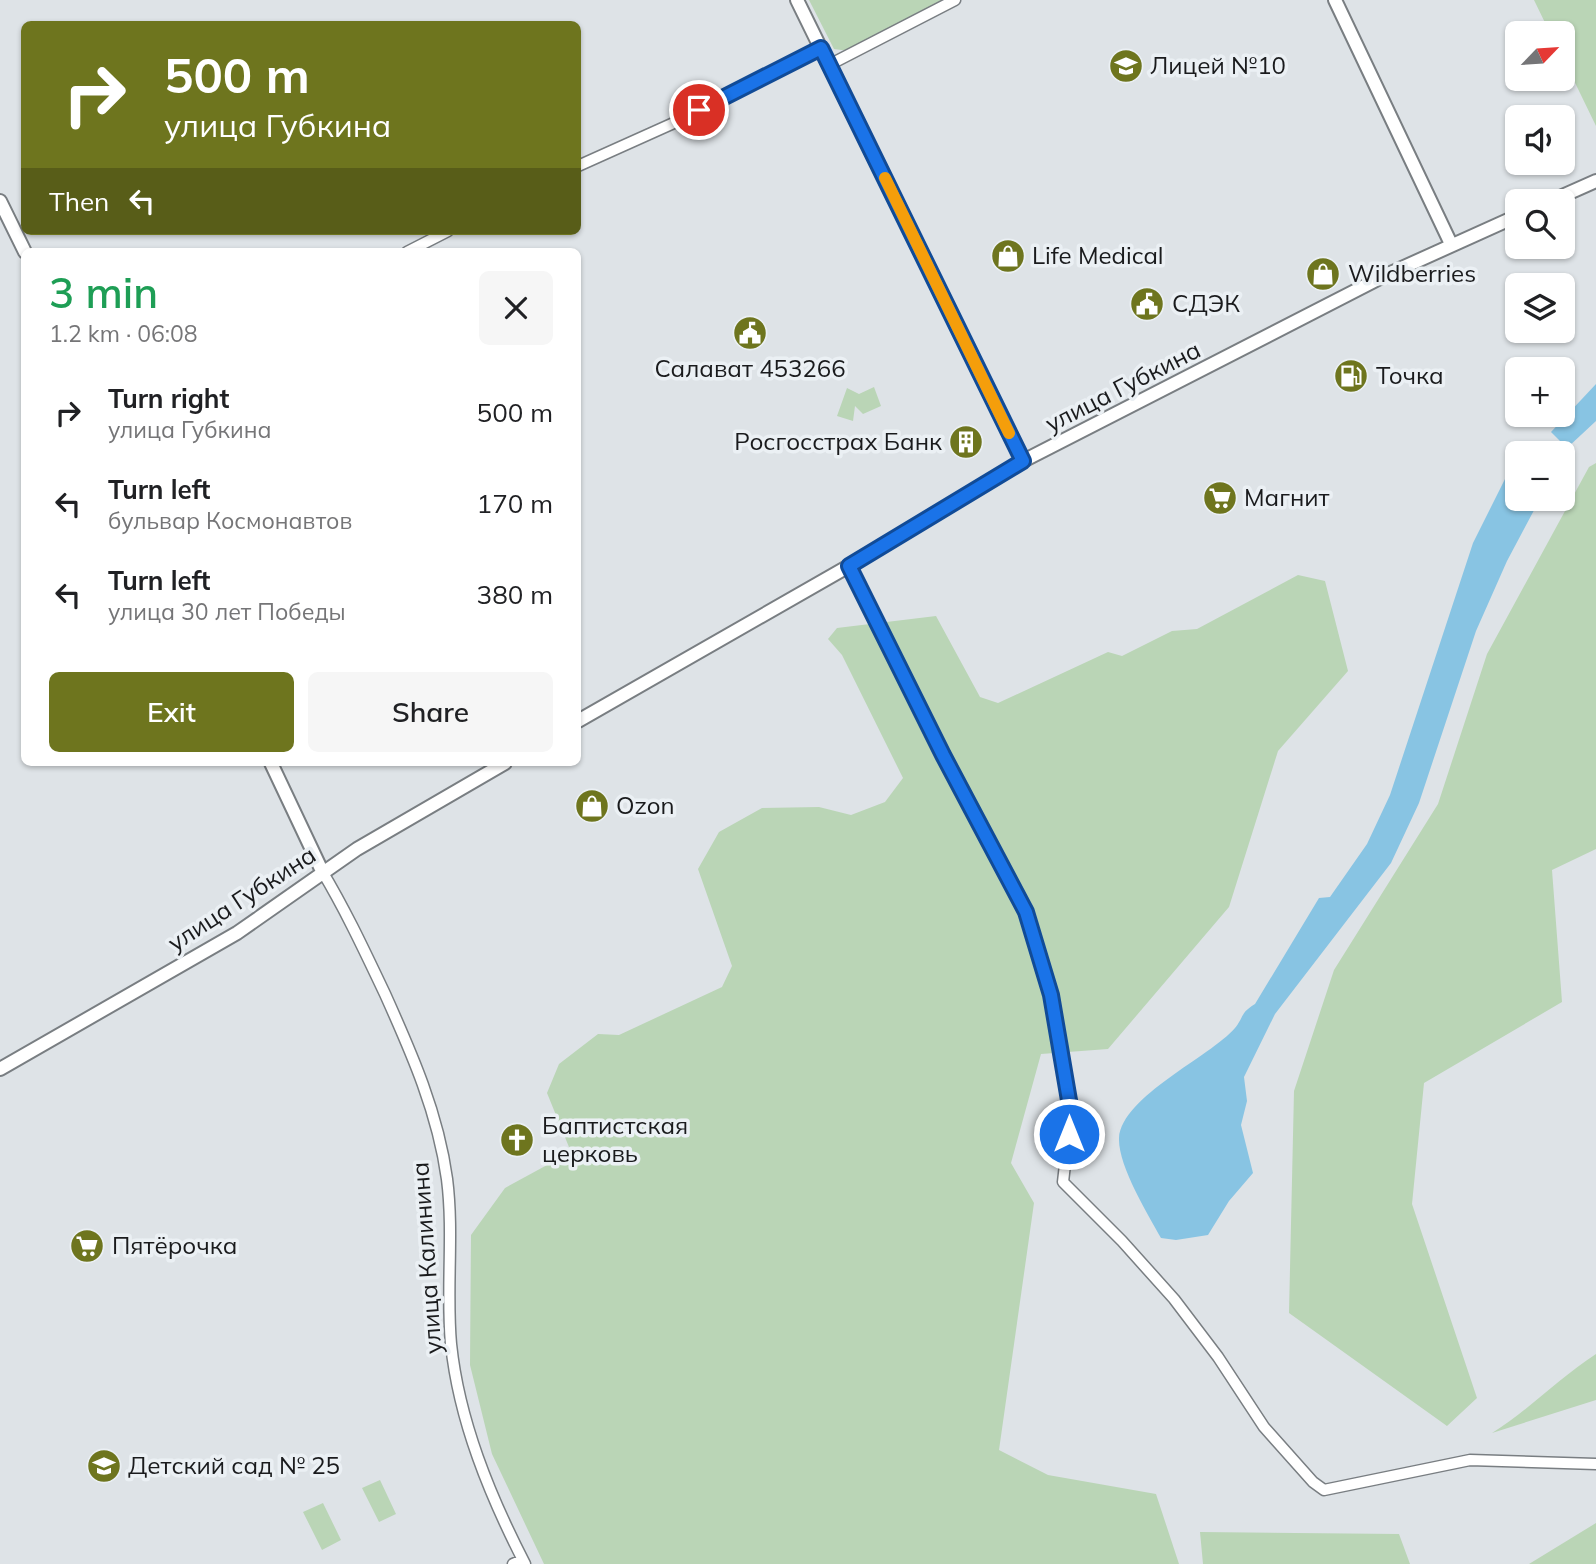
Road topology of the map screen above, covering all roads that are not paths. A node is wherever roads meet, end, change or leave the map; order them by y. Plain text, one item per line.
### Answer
1 (797, 0) edge
2 (955, 0) edge
3 (1335, 0) edge
4 (821, 48) junction
5 (829, 65) junction
6 (581, 165) edge
7 (1596, 181) edge
8 (1575, 190) edge
9 (0, 201) edge
10 (1505, 221) edge
11 (440, 235) edge
12 (1451, 244) junction
13 (23, 248) edge
14 (415, 248) edge
15 (1023, 461) junction
16 (849, 566) junction
17 (581, 720) edge
18 (272, 766) edge
19 (500, 766) edge
20 (323, 871) junction
21 (0, 1069) edge
22 (1596, 1464) edge
23 (520, 1563) edge

1 - 4 street
2 - 5 street
3 - 12 street
4 - 5 street
4 - 6 street
5 - 15 street
7 - 8 street
9 - 13 street
10 - 12 street, улица Губкина
11 - 14 street
12 - 15 street, улица Губкина
15 - 16 street, улица Губкина
16 - 17 street, улица Губкина
16 - 22 street
18 - 20 street, улица Калинина
19 - 20 street, улица Губкина
20 - 21 street, улица Губкина
20 - 23 street, улица Калинина

